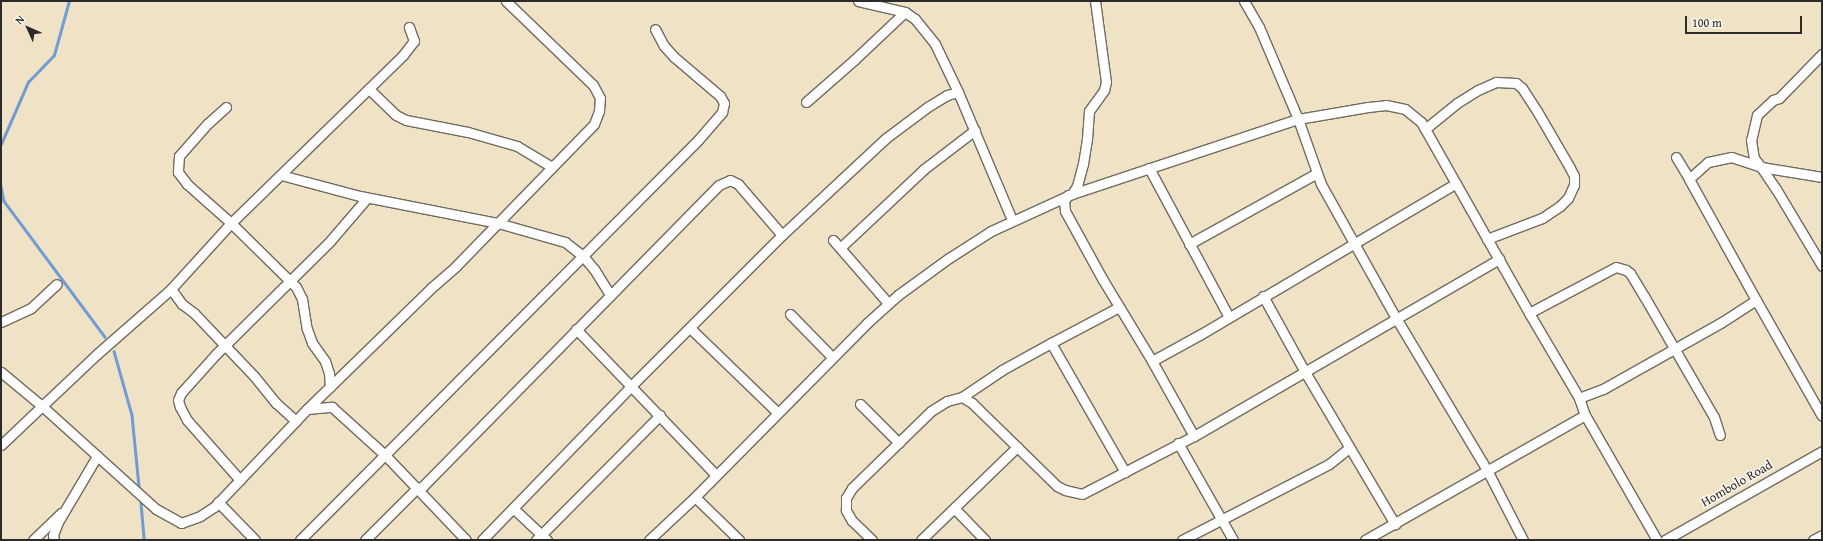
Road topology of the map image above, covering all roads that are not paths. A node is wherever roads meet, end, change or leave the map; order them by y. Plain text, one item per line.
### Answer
1 (506, 1) edge
2 (858, 1) edge
3 (1095, 1) edge
4 (1244, 1) edge
5 (905, 12) junction
6 (409, 27) dead end
7 (655, 29) dead end
8 (1822, 54) edge
9 (369, 89) junction
10 (958, 92) junction
11 (806, 102) dead end
12 (226, 107) dead end
13 (1298, 120) junction
14 (1425, 129) junction
15 (975, 130) junction
16 (1676, 157) dead end
17 (552, 167) junction
18 (1761, 167) junction
19 (1149, 168) junction
20 (1317, 173) junction
21 (281, 175) junction
22 (1822, 177) edge
23 (1689, 178) junction
24 (1456, 183) junction
25 (1070, 194) junction
26 (367, 198) junction
27 (1012, 220) junction
28 (498, 222) junction
29 (231, 223) junction
30 (782, 235) junction
31 (1487, 239) junction
32 (833, 240) dead end
33 (1355, 243) junction
34 (1189, 244) junction
35 (840, 248) junction
36 (583, 256) junction
37 (1499, 259) junction
38 (1822, 266) edge
39 (289, 280) junction
40 (57, 284) dead end
41 (171, 289) junction
42 (610, 295) junction
43 (1263, 296) junction
44 (1756, 300) junction
45 (888, 303) junction
46 (1119, 307) junction
47 (790, 314) dead end
48 (1529, 314) junction
49 (1229, 317) junction
50 (1396, 318) junction
51 (1, 322) edge
52 (690, 328) junction
53 (576, 329) junction
54 (1051, 343) junction
55 (225, 346) junction
56 (1674, 348) junction
57 (832, 357) junction
58 (1152, 361) junction
59 (1, 372) edge
60 (1305, 372) junction
61 (632, 386) junction
62 (330, 387) junction
63 (962, 397) junction
64 (1579, 398) junction
65 (860, 404) dead end
66 (42, 406) junction
67 (307, 409) junction
68 (778, 413) junction
69 (660, 415) junction
70 (1585, 415) junction
71 (1822, 416) edge
72 (296, 421) junction
73 (1720, 435) dead end
74 (1194, 436) junction
75 (899, 443) junction
76 (1178, 443) junction
77 (1, 445) edge
78 (1017, 448) junction
79 (1349, 448) junction
80 (1822, 451) edge
81 (385, 455) junction
82 (97, 456) junction
83 (1487, 470) junction
84 (1125, 472) junction
85 (716, 475) junction
86 (240, 480) junction
87 (416, 489) junction
88 (695, 497) junction
89 (218, 502) junction
90 (513, 508) junction
91 (954, 508) junction
92 (66, 509) junction
93 (1222, 520) junction
94 (1395, 524) junction
95 (1822, 534) edge
96 (542, 538) edge
97 (33, 540) edge
98 (54, 540) edge
99 (255, 540) edge
100 (300, 540) edge
101 (365, 540) edge
102 (466, 540) edge
103 (482, 540) edge
104 (649, 540) edge
105 (739, 540) edge
106 (872, 540) edge
107 (921, 540) edge
108 (985, 540) edge
109 (1182, 540) edge
110 (1233, 540) edge
111 (1365, 540) edge
112 (1523, 540) edge
113 (1657, 540) edge
114 (1665, 540) edge
115 (1813, 540) edge

1 - 17 street
2 - 5 street
3 - 25 street
4 - 13 street
5 - 10 street
5 - 11 street
6 - 9 street
7 - 36 street
8 - 18 street
9 - 17 street
9 - 21 street
10 - 15 street
10 - 30 street
12 - 29 street
13 - 14 street
13 - 19 street
13 - 20 street
14 - 24 street
14 - 31 street
15 - 27 street
15 - 35 street
16 - 23 street
17 - 28 street
18 - 22 street
18 - 23 street
18 - 38 street
19 - 25 street
19 - 34 street
20 - 33 street
20 - 34 street
21 - 26 street
21 - 29 street
23 - 44 street
24 - 31 street
24 - 33 street
25 - 27 street
25 - 46 street
26 - 28 street
26 - 39 street
27 - 45 street
28 - 36 street
28 - 62 street
29 - 39 street
29 - 41 street
30 - 42 street
30 - 52 street
31 - 37 street
32 - 35 street
33 - 43 street
33 - 50 street
34 - 49 street
35 - 45 street
36 - 42 street
36 - 81 street
37 - 48 street
37 - 50 street
39 - 55 street
39 - 62 street
40 - 51 street
41 - 55 street
41 - 66 street
42 - 53 street
43 - 49 street
43 - 60 street
44 - 56 street
44 - 71 street
45 - 57 street
46 - 54 street
46 - 58 street
47 - 57 street
48 - 56 street
48 - 64 street
49 - 58 street
50 - 60 street
50 - 83 street
52 - 61 street
52 - 68 street
53 - 61 street
53 - 87 street
54 - 63 street
54 - 84 street
55 - 72 street
55 - 86 street
56 - 64 street
56 - 73 street
57 - 68 street
58 - 74 street
59 - 66 street
60 - 74 street
60 - 79 street
61 - 69 street
61 - 90 street
62 - 67 street
63 - 75 street
63 - 78 street
64 - 70 street
65 - 75 street
66 - 77 street
66 - 82 street
67 - 72 street
67 - 81 street
68 - 85 street
69 - 85 street
69 - 96 street
70 - 83 street
70 - 113 street
72 - 86 street
74 - 76 street
75 - 106 street
76 - 84 street
76 - 93 street
78 - 84 street
78 - 91 street
79 - 93 street
79 - 94 street
80 - 114 street, Hombolo Road
81 - 87 street
81 - 100 street
82 - 89 street
82 - 92 street
83 - 94 street
83 - 112 street
85 - 88 street
86 - 89 street
87 - 101 street
87 - 102 street
88 - 104 street
88 - 105 street
89 - 99 street
90 - 96 street
90 - 103 street
91 - 107 street
91 - 108 street
92 - 97 street
92 - 98 street
93 - 109 street
93 - 110 street
94 - 111 street
95 - 115 street

